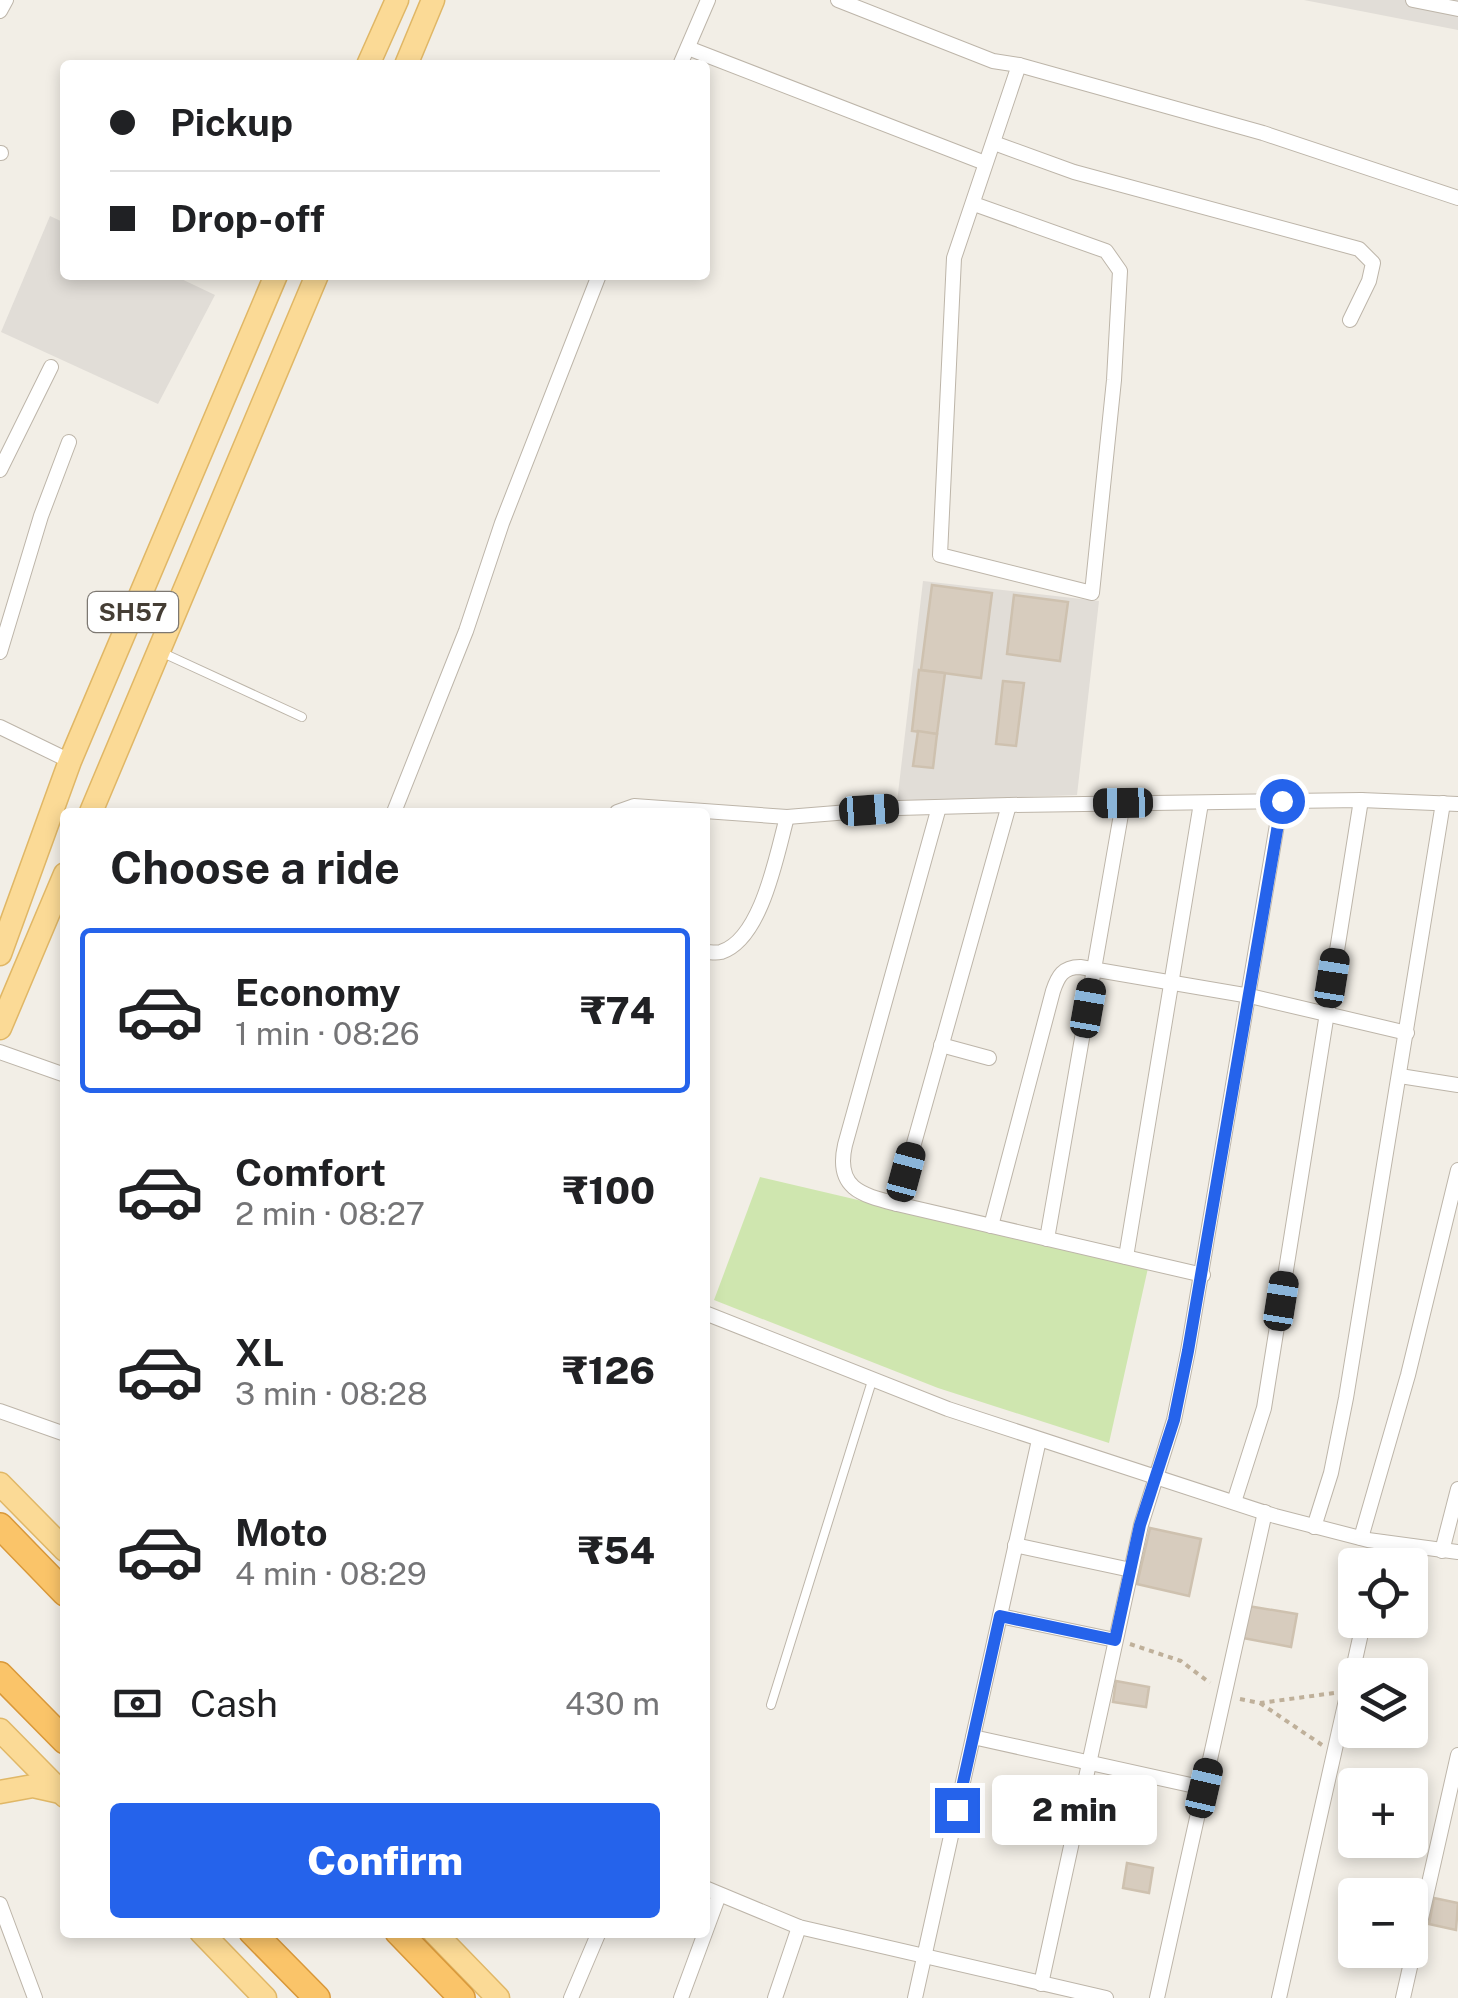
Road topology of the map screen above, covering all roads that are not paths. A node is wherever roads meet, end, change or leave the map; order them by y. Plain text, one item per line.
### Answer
1 (6, 0) edge
2 (397, 0) edge
3 (433, 0) edge
4 (708, 0) edge
5 (838, 0) edge
6 (1414, 0) edge
7 (1458, 9) edge
8 (0, 11) edge
9 (688, 48) junction
10 (370, 60) edge
11 (408, 60) edge
12 (682, 60) edge
13 (1019, 65) junction
14 (994, 143) junction
15 (985, 163) junction
16 (1458, 198) edge
17 (974, 204) junction
18 (274, 280) edge
19 (315, 280) edge
20 (596, 280) edge
21 (1350, 320) dead end
22 (51, 368) dead end
23 (69, 442) dead end
24 (0, 470) edge
25 (159, 651) junction
26 (0, 652) edge
27 (302, 717) dead end
28 (0, 727) edge
29 (70, 762) junction
30 (1361, 800) junction
31 (1282, 801) junction
32 (1200, 802) junction
33 (1123, 803) junction
34 (1451, 804) edge
35 (1008, 805) junction
36 (939, 807) junction
37 (93, 808) edge
38 (396, 808) edge
39 (628, 808) edge
40 (664, 808) edge
41 (710, 811) edge
42 (786, 816) junction
43 (60, 886) edge
44 (710, 952) edge
45 (0, 954) edge
46 (1094, 969) junction
47 (1171, 982) junction
48 (1250, 996) junction
49 (1327, 1014) junction
50 (0, 1028) edge
51 (1407, 1033) junction
52 (942, 1046) junction
53 (0, 1052) edge
54 (989, 1058) dead end
55 (60, 1073) edge
56 (1400, 1076) junction
57 (1458, 1085) edge
58 (1458, 1170) edge
59 (897, 1204) junction
60 (991, 1226) junction
61 (1047, 1239) junction
62 (1126, 1258) junction
63 (1203, 1275) junction
64 (710, 1315) edge
65 (872, 1380) junction
66 (0, 1411) edge
67 (60, 1432) edge
68 (1038, 1440) junction
69 (1156, 1476) junction
70 (0, 1484) edge
71 (1458, 1489) edge
72 (1234, 1502) junction
73 (1264, 1512) junction
74 (0, 1526) edge
75 (1314, 1527) junction
76 (1361, 1538) junction
77 (1382, 1542) junction
78 (60, 1545) edge
79 (1015, 1545) junction
80 (1380, 1548) edge
81 (1450, 1552) edge
82 (1130, 1570) junction
83 (60, 1588) edge
84 (1000, 1616) junction
85 (1360, 1638) edge
86 (1115, 1640) junction
87 (0, 1675) edge
88 (771, 1705) dead end
89 (0, 1730) edge
90 (60, 1736) edge
91 (973, 1737) junction
92 (1458, 1755) edge
93 (1089, 1763) junction
94 (1204, 1788) junction
95 (60, 1791) edge
96 (0, 1792) edge
97 (60, 1794) edge
98 (1452, 1814) edge
99 (712, 1891) edge
100 (0, 1904) edge
101 (799, 1927) junction
102 (206, 1938) edge
103 (258, 1938) edge
104 (404, 1938) edge
105 (440, 1938) edge
106 (597, 1938) edge
107 (698, 1938) edge
108 (924, 1957) junction
109 (1041, 1984) junction
110 (35, 1998) edge
111 (265, 1998) edge
112 (317, 1998) edge
113 (462, 1998) edge
114 (498, 1998) edge
115 (572, 1998) edge
116 (681, 1998) edge
117 (775, 1998) edge
118 (915, 1998) edge
119 (1106, 1998) edge
120 (1158, 1998) edge
121 (1279, 1998) edge
122 (1403, 1998) edge

1 - 8 street
2 - 10 main road
3 - 11 main road
4 - 9 street
5 - 13 street
6 - 7 street
9 - 12 street
9 - 15 street
13 - 14 street
13 - 16 street
14 - 15 street
14 - 21 street
15 - 17 street
17 - 17 street
18 - 29 main road, SH57
19 - 25 main road, SH57
20 - 38 street
22 - 24 street
23 - 26 street
25 - 27 lane
25 - 37 main road, SH57
28 - 29 street
29 - 45 main road, SH57
30 - 31 street
30 - 34 street
30 - 49 street
31 - 32 street
31 - 48 street
32 - 33 street
32 - 47 street
33 - 35 street
33 - 46 street
34 - 51 street
35 - 36 street
35 - 52 street
36 - 42 street
36 - 59 street
39 - 40 street
41 - 42 street
42 - 44 street
43 - 50 main road
46 - 47 street
46 - 60 street
46 - 61 street
47 - 48 street
47 - 62 street
48 - 49 street
48 - 63 street
49 - 51 street
49 - 72 street
51 - 56 street
52 - 54 street
52 - 59 street
53 - 55 street
56 - 57 street
56 - 75 street
58 - 76 street
59 - 60 street
60 - 61 street
61 - 62 street
62 - 63 street
63 - 69 street
64 - 65 street
65 - 68 street
65 - 88 lane
66 - 67 street
68 - 69 street
68 - 79 street
69 - 72 street
69 - 82 street
70 - 78 main road
71 - 81 street
72 - 73 street
73 - 75 street
73 - 94 street
74 - 83 highway
75 - 76 street
76 - 77 street
77 - 80 street
77 - 81 street
79 - 82 street
79 - 84 street
82 - 86 street
84 - 86 street
84 - 91 street
85 - 121 street
86 - 93 street
87 - 90 highway
89 - 95 main road
91 - 93 street
91 - 108 street
92 - 98 street
93 - 94 street
93 - 109 street
94 - 120 street
96 - 97 main road
98 - 122 street
99 - 101 street
100 - 110 street
101 - 108 street
101 - 117 street
102 - 111 main road
103 - 112 highway
104 - 113 highway
105 - 114 main road
106 - 115 street
107 - 116 street
108 - 109 street
108 - 118 street
109 - 119 street

